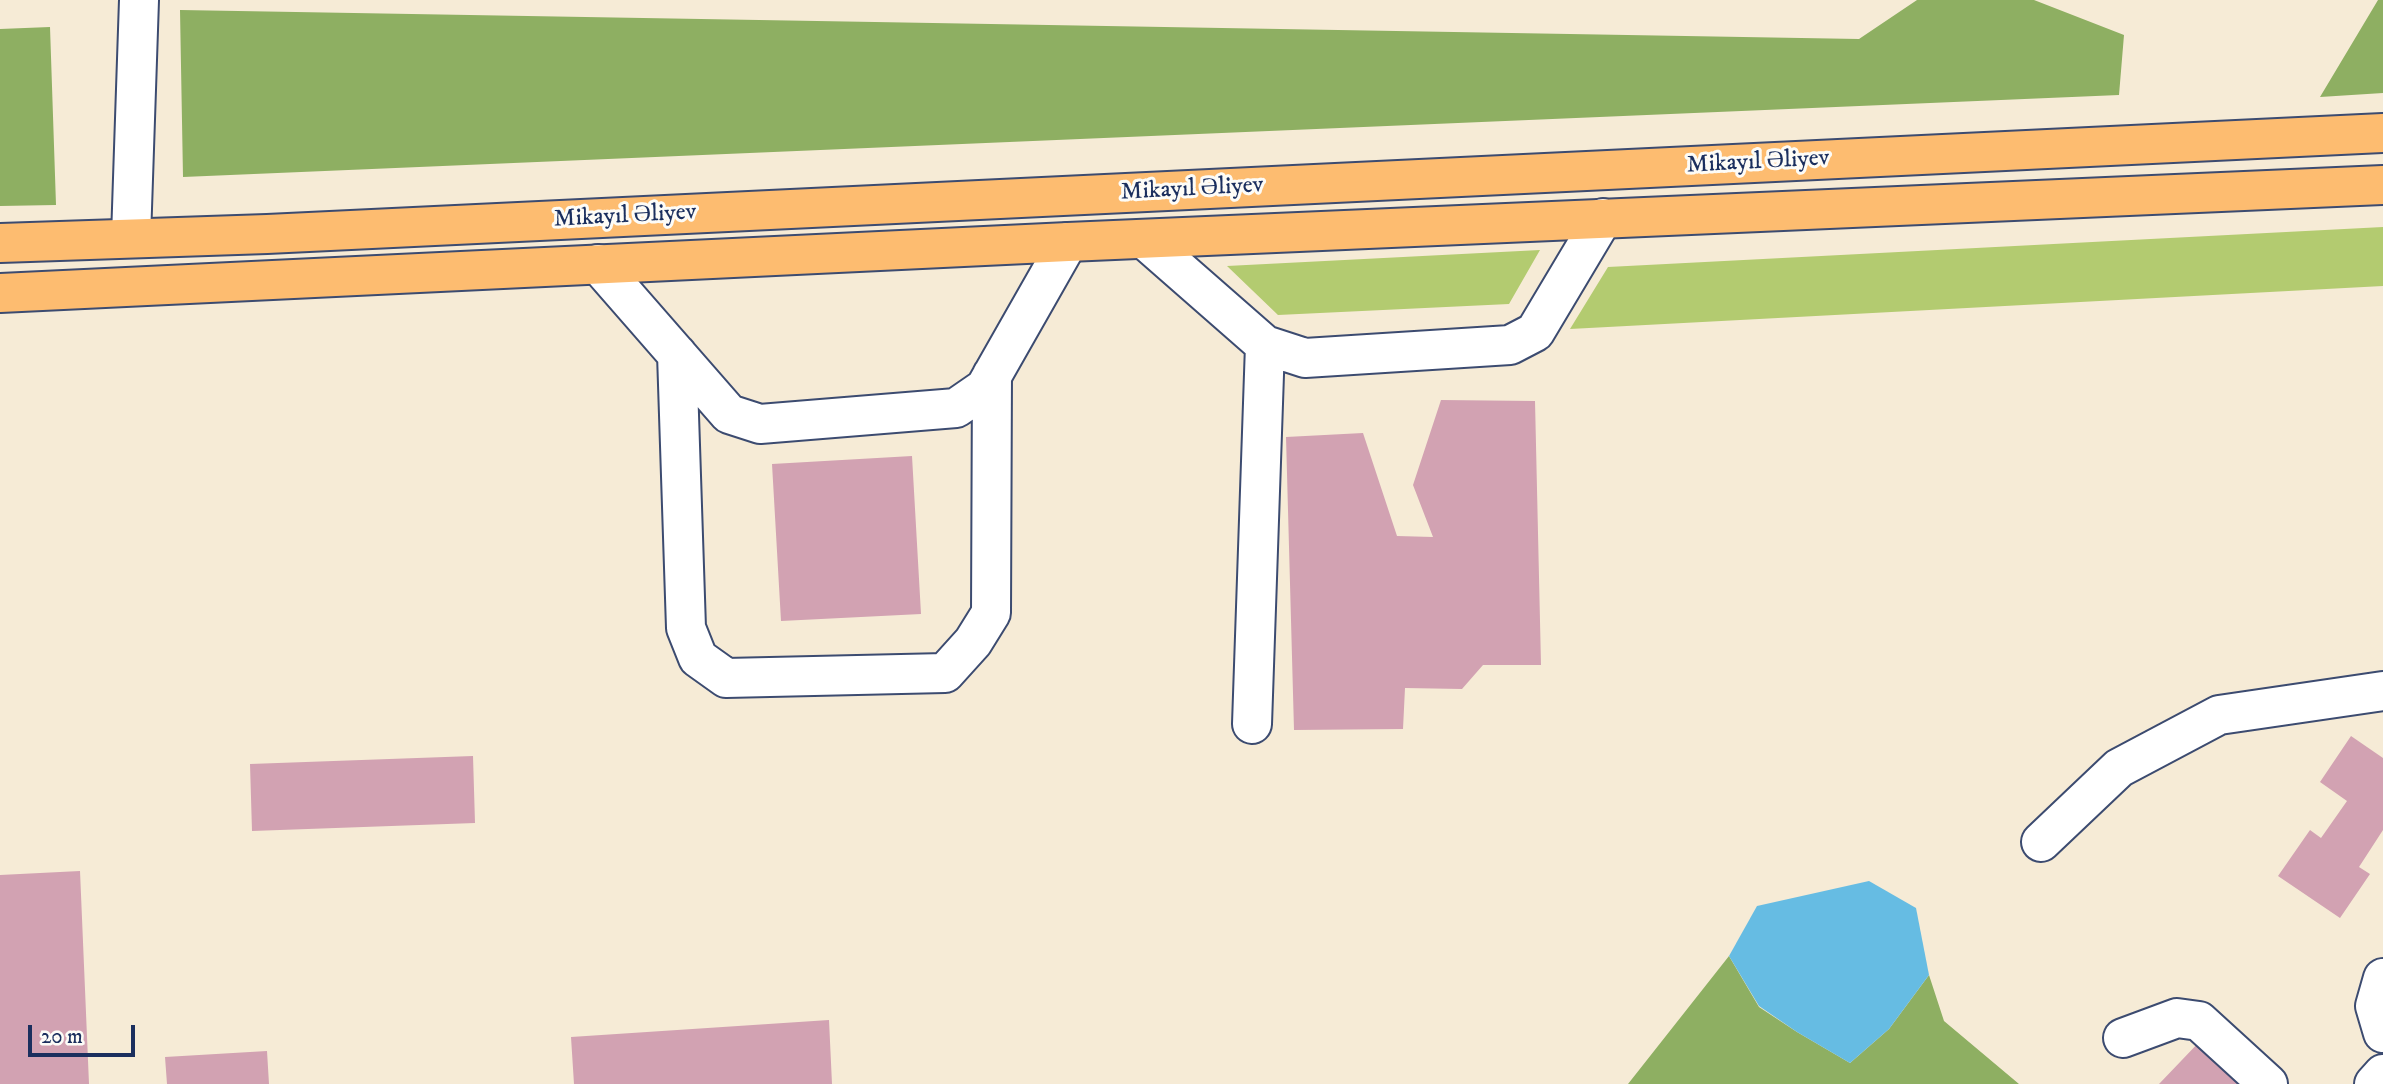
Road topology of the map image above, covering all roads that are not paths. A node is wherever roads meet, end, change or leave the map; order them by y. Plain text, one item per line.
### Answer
1 (139, 0) edge
2 (2383, 133) edge
3 (2383, 185) edge
4 (1603, 218) junction
5 (131, 239) junction
6 (1144, 239) junction
7 (1068, 242) junction
8 (0, 243) edge
9 (598, 264) junction
10 (0, 293) edge
11 (1265, 345) junction
12 (677, 354) junction
13 (992, 375) junction
14 (2383, 691) edge
15 (1252, 724) dead end
16 (2041, 842) dead end
17 (2383, 978) edge
18 (2383, 1033) edge
19 (2123, 1038) dead end
20 (2383, 1074) edge
21 (2268, 1084) edge
22 (2374, 1084) edge

1 - 5 street
2 - 5 main road, Mikayıl Əliyev
3 - 4 main road, Mikayıl Əliyev
4 - 6 main road, Mikayıl Əliyev
4 - 11 street
5 - 8 main road, Mikayıl Əliyev
6 - 7 main road, Mikayıl Əliyev
6 - 11 street
7 - 9 main road, Mikayıl Əliyev
7 - 13 street
9 - 10 main road, Mikayıl Əliyev
9 - 12 street
11 - 15 street
12 - 13 street
12 - 13 street
14 - 16 street
17 - 18 street
19 - 21 street
20 - 22 street

